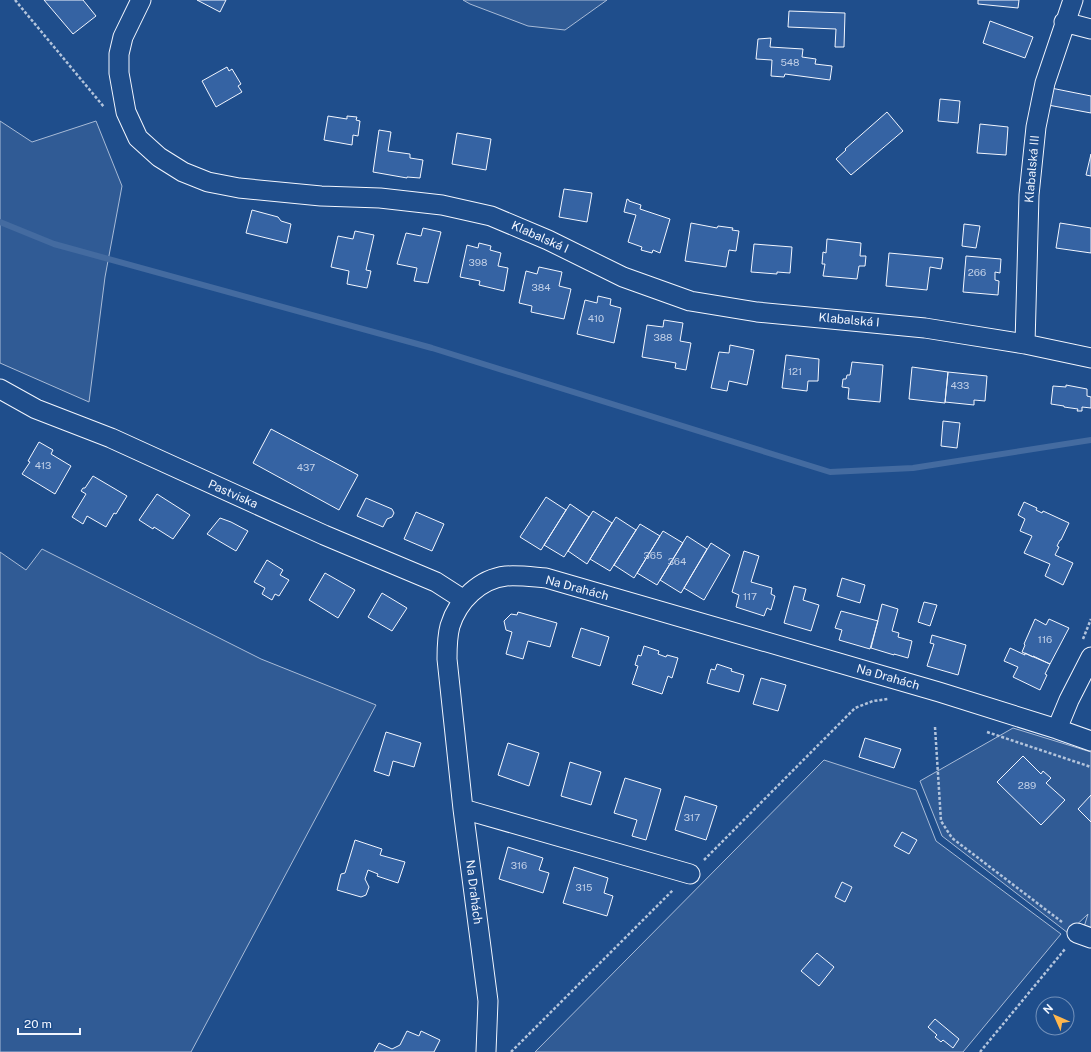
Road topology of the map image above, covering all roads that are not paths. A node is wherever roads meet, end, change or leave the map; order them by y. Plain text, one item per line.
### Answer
1 (141, 0) edge
2 (1073, 0) edge
3 (1064, 22) junction
4 (1091, 29) edge
5 (1026, 344) junction
6 (1091, 358) edge
7 (0, 389) edge
8 (464, 600) junction
9 (1091, 657) edge
10 (1057, 729) junction
11 (1091, 741) edge
12 (463, 809) junction
13 (690, 874) road end
14 (486, 1052) edge

1 - 5 street, Klabalská I
2 - 3 street, Klabalská III
3 - 4 street
3 - 5 street, Klabalská III
5 - 6 street, Klabalská I
7 - 8 street, Pastviska
8 - 10 street, Na Drahách
8 - 12 street, Na Drahách
9 - 10 street
10 - 11 street, Na Drahách
12 - 13 street
12 - 14 street, Na Drahách

